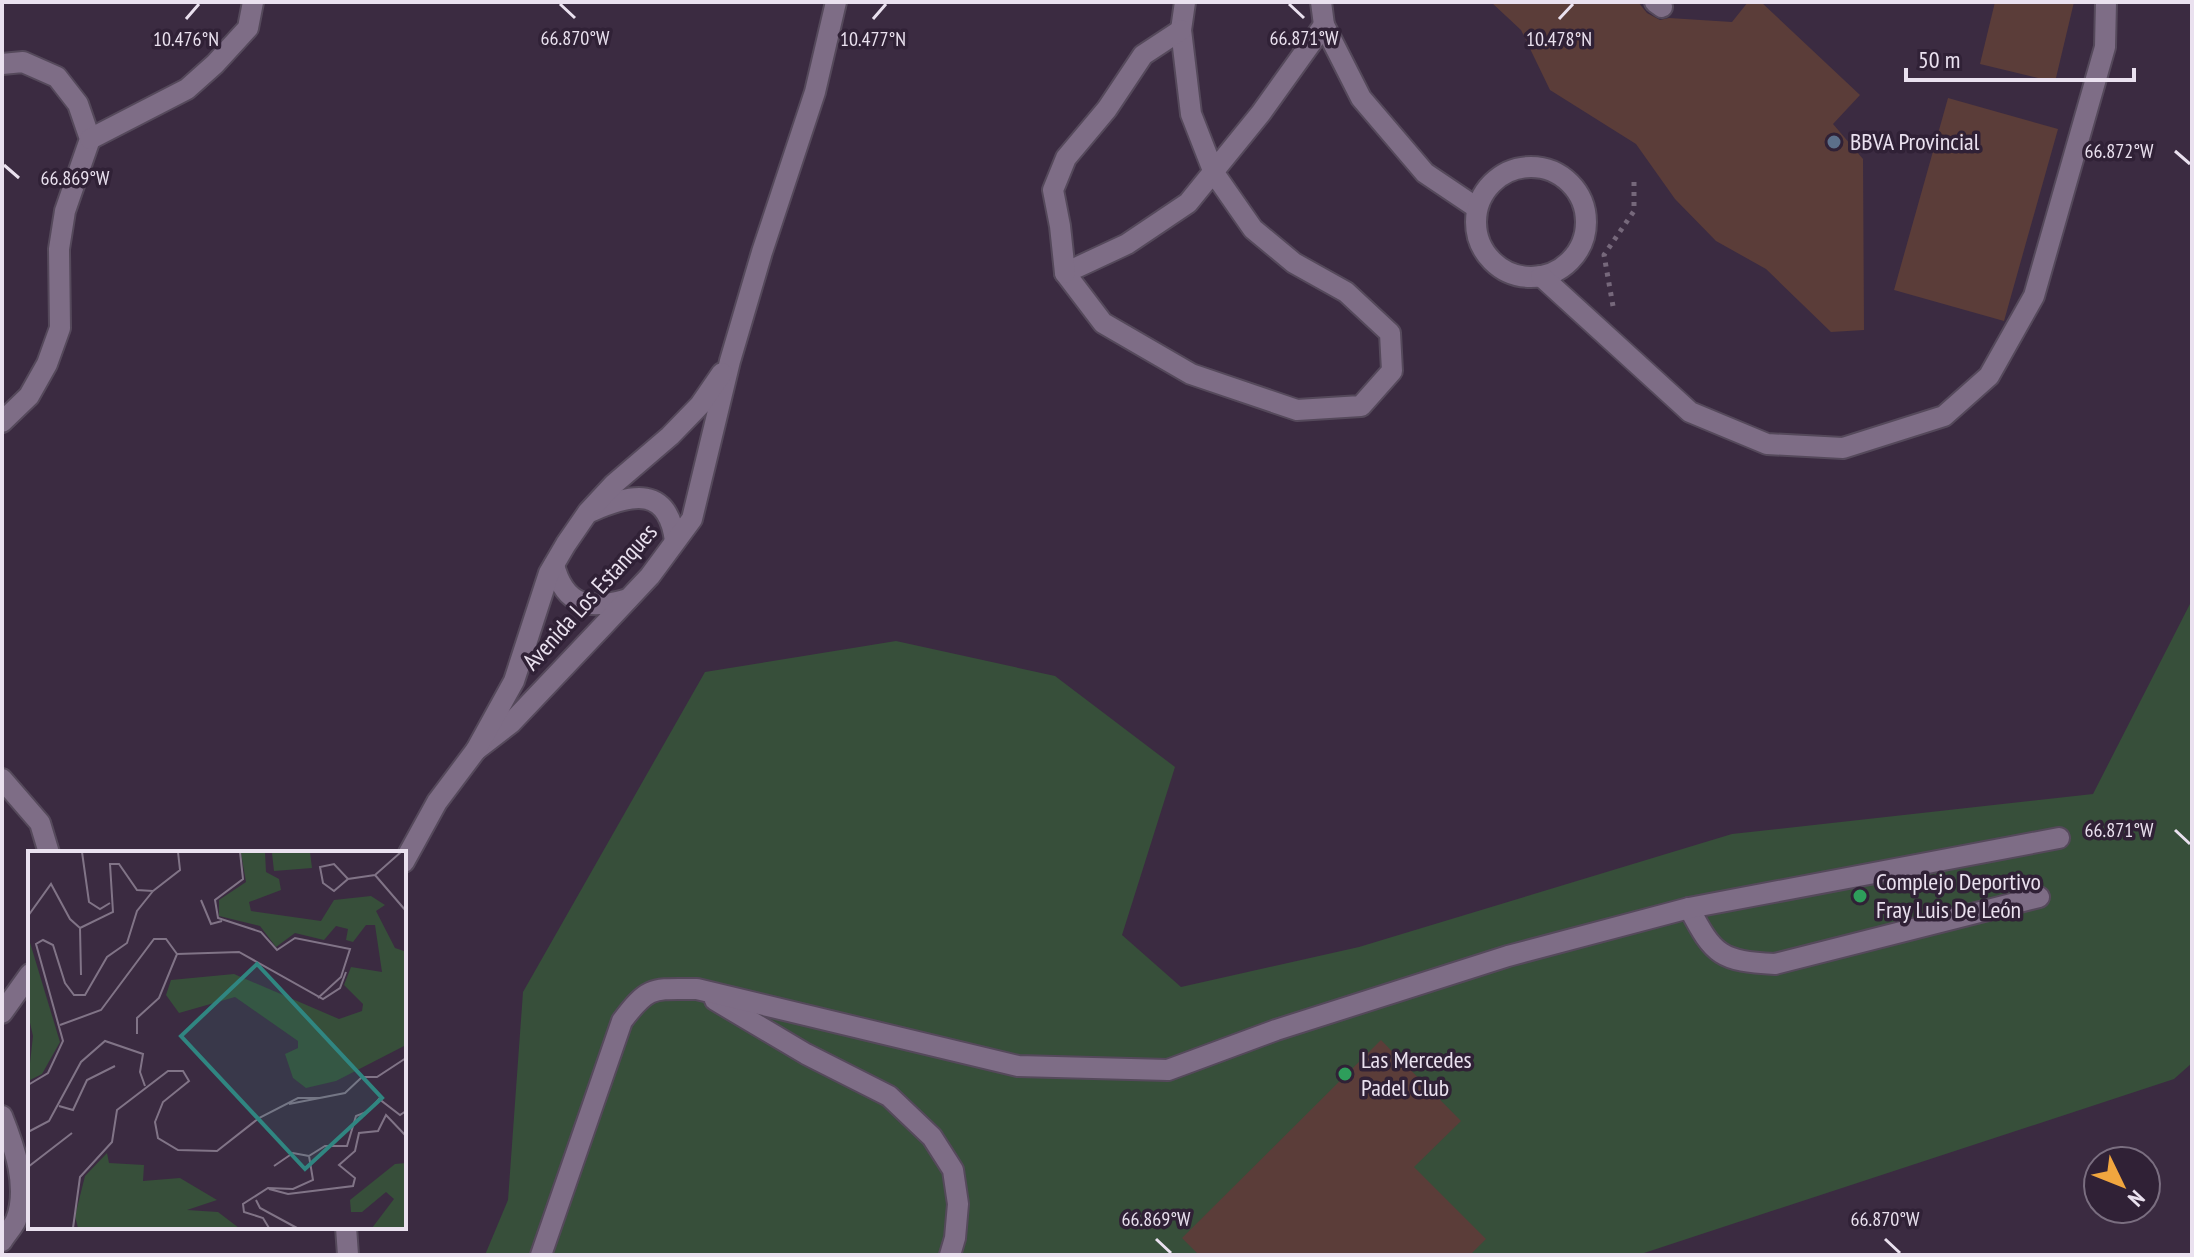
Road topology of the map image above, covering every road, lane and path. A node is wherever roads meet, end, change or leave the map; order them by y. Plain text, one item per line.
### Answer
1 (253, 2) edge
2 (836, 2) edge
3 (1185, 2) edge
4 (1321, 2) edge
5 (2106, 2) edge
6 (1324, 25) junction
7 (1181, 30) junction
8 (2, 64) edge
9 (90, 139) junction
10 (1214, 173) junction
11 (1634, 177) dead end
12 (1477, 208) junction
13 (1065, 273) junction
14 (1541, 276) junction
15 (1614, 310) dead end
16 (730, 361) junction
17 (2, 422) edge
18 (588, 512) junction
19 (675, 541) junction
20 (554, 565) junction
21 (628, 599) junction
22 (476, 750) junction
23 (2, 779) edge
24 (2059, 838) dead end
25 (48, 851) edge
26 (406, 858) edge
27 (2039, 897) dead end
28 (1689, 908) junction
29 (28, 977) edge
30 (697, 989) junction
31 (2, 1013) edge
32 (2, 1116) edge
33 (346, 1229) edge
34 (2, 1241) edge
35 (348, 1255) edge
36 (541, 1255) edge
37 (950, 1255) edge

1 - 9 street
2 - 16 street, Avenida Los Estanques
3 - 7 street
4 - 6 street
5 - 14 street
6 - 10 street
6 - 12 street
7 - 10 street
7 - 13 street
8 - 9 street
9 - 17 street
10 - 13 street
10 - 13 street
11 - 15 path
12 - 14 street
12 - 14 street
16 - 18 street, Avenida Los Estanques
16 - 19 street, Avenida Los Estanques
18 - 19 street
18 - 20 street, Avenida Los Estanques
19 - 21 street, Avenida Los Estanques
20 - 21 street
20 - 22 street, Avenida Los Estanques
21 - 22 street, Avenida Los Estanques
22 - 26 street, Avenida Los Estanques
23 - 25 street
24 - 28 street
27 - 28 street
28 - 30 street
29 - 31 street
30 - 36 street
30 - 37 street
32 - 34 street
33 - 35 street

